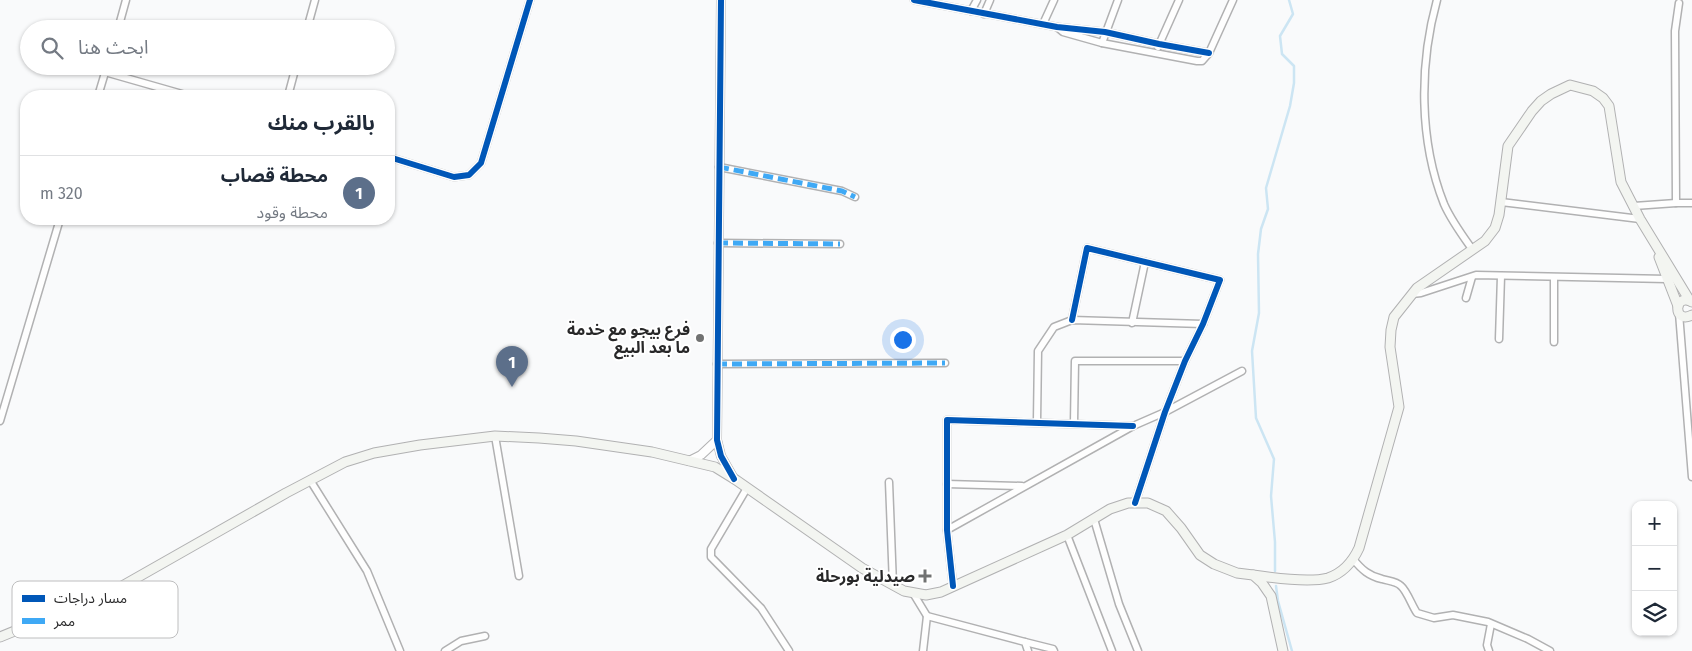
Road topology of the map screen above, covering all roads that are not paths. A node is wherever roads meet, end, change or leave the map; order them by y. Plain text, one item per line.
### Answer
1 (126, 0) edge
2 (315, 0) edge
3 (530, 0) edge
4 (721, 0) edge
5 (914, 0) edge
6 (977, 0) edge
7 (990, 0) edge
8 (1054, 0) edge
9 (1118, 0) edge
10 (1179, 0) edge
11 (1233, 0) edge
12 (1436, 0) edge
13 (1679, 3) dead end
14 (971, 11) junction
15 (984, 14) junction
16 (120, 20) edge
17 (309, 20) edge
18 (1043, 24) junction
19 (1057, 27) junction
20 (1105, 32) junction
21 (1102, 43) junction
22 (1159, 44) junction
23 (1209, 53) junction
24 (1155, 54) junction
25 (104, 75) edge
26 (124, 75) edge
27 (294, 75) edge
28 (100, 90) edge
29 (171, 90) edge
30 (290, 90) edge
31 (395, 159) edge
32 (719, 166) junction
33 (855, 197) dead end
34 (1501, 202) junction
35 (1676, 203) junction
36 (1692, 203) edge
37 (1634, 206) junction
38 (1640, 219) junction
39 (58, 225) edge
40 (1654, 241) junction
41 (718, 243) junction
42 (840, 244) dead end
43 (1472, 249) junction
44 (1145, 262) junction
45 (1501, 276) junction
46 (1472, 277) junction
47 (1554, 278) junction
48 (1667, 279) junction
49 (1412, 294) junction
50 (1466, 298) dead end
51 (1691, 301) edge
52 (1685, 313) edge
53 (1072, 320) junction
54 (1132, 322) junction
55 (1203, 324) junction
56 (1499, 339) dead end
57 (1554, 342) dead end
58 (1185, 361) junction
59 (945, 363) dead end
60 (717, 364) junction
61 (1242, 371) dead end
62 (1165, 412) junction
63 (0, 421) edge
64 (1037, 422) junction
65 (1074, 423) junction
66 (1133, 426) junction
67 (495, 436) junction
68 (717, 440) junction
69 (689, 461) junction
70 (1692, 476) edge
71 (734, 479) junction
72 (310, 480) junction
73 (889, 482) dead end
74 (947, 484) junction
75 (1024, 486) junction
76 (747, 488) junction
77 (1135, 503) junction
78 (1094, 518) junction
79 (948, 530) junction
80 (1067, 535) junction
81 (1353, 559) junction
82 (1253, 575) junction
83 (519, 576) dead end
84 (131, 581) edge
85 (893, 585) junction
86 (953, 586) junction
87 (913, 593) junction
88 (927, 616) junction
89 (1492, 624) junction
90 (12, 632) edge
91 (485, 636) dead end
92 (0, 637) edge
93 (1025, 642) junction
94 (400, 651) edge
95 (445, 651) edge
96 (789, 651) edge
97 (923, 651) edge
98 (1028, 651) edge
99 (1054, 651) edge
100 (1112, 651) edge
101 (1138, 651) edge
102 (1283, 651) edge
103 (1489, 651) edge
104 (1550, 651) edge

1 - 16 street
2 - 17 street
3 - 31 street
4 - 32 street
5 - 14 street
6 - 14 street
7 - 15 street
8 - 18 street
9 - 20 street
10 - 22 street
11 - 23 street
12 - 43 street
13 - 35 street
14 - 15 street
15 - 18 street
18 - 19 street
19 - 20 street
19 - 21 street
20 - 21 street
20 - 22 street
21 - 24 street
22 - 23 street
22 - 24 street
23 - 24 street
25 - 28 street
26 - 29 street
27 - 30 street
32 - 33 street
32 - 41 street
34 - 37 main road
34 - 38 street
34 - 43 main road
35 - 36 street
35 - 37 street
37 - 38 main road
38 - 40 main road
39 - 63 street
40 - 48 main road
40 - 51 main road
41 - 42 street
41 - 60 street
43 - 49 main road
44 - 53 street
44 - 54 street
44 - 55 street
45 - 46 street
45 - 47 street
45 - 56 street
46 - 49 street
46 - 50 street
47 - 48 street
47 - 57 street
48 - 52 main road
49 - 81 main road
51 - 52 main road
52 - 70 street
53 - 54 street
53 - 64 street
54 - 55 street
55 - 58 street
58 - 62 street
58 - 65 street
59 - 60 street
60 - 68 street
61 - 62 street
62 - 66 street
62 - 77 street
64 - 65 street
64 - 74 street
65 - 66 street
66 - 75 street
67 - 69 main road
67 - 72 main road
67 - 83 street
68 - 69 street
68 - 71 street
69 - 71 main road
71 - 76 main road
72 - 84 main road
72 - 94 street
73 - 85 street
74 - 75 street
74 - 79 street
75 - 79 street
76 - 85 main road
76 - 96 street
77 - 78 main road
77 - 82 main road
78 - 80 main road
78 - 101 street
79 - 86 street
80 - 86 main road
80 - 100 street
81 - 82 main road
81 - 89 street
82 - 102 main road
85 - 87 main road
86 - 87 main road
87 - 88 street
88 - 93 street
88 - 97 street
89 - 103 street
89 - 104 street
90 - 92 main road
91 - 95 street
93 - 98 street
93 - 99 street

